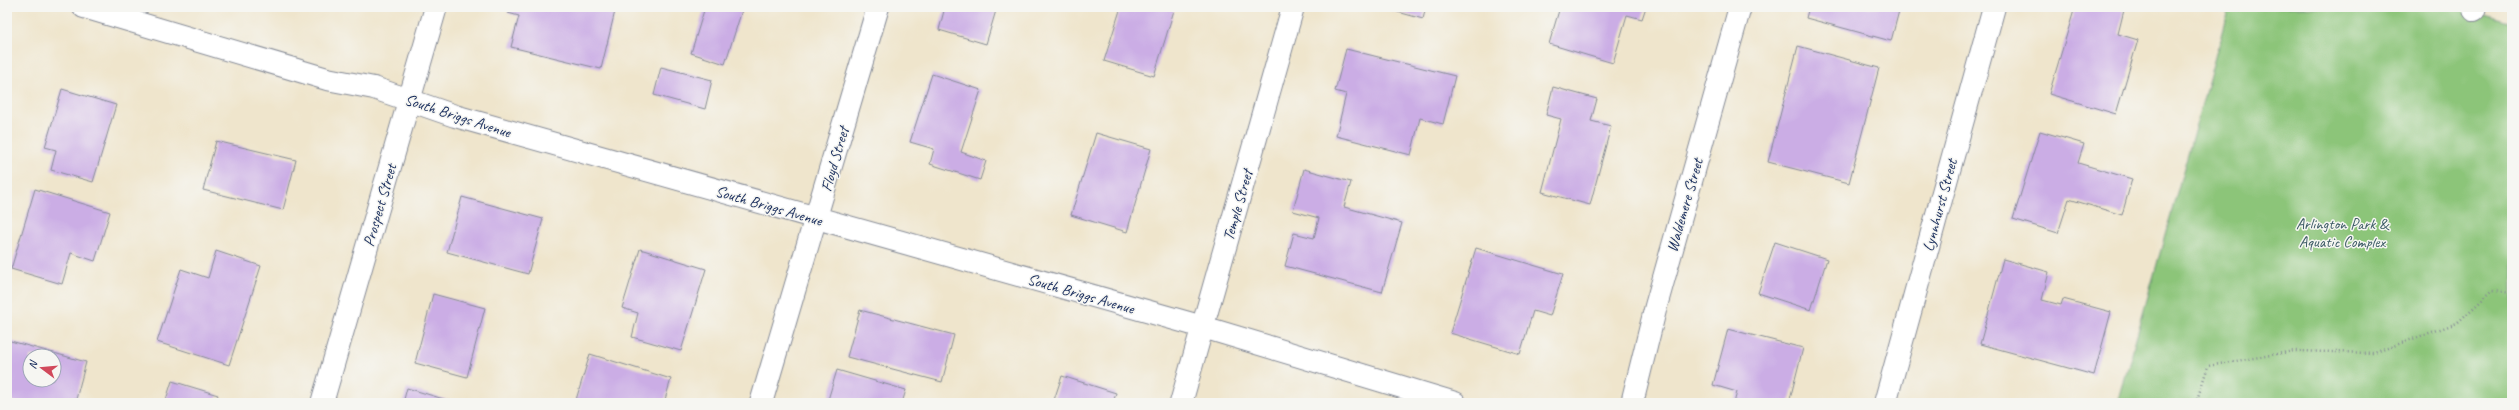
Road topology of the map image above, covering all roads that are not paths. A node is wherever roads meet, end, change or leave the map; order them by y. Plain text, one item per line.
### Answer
1 (84, 7) edge
2 (436, 7) edge
3 (878, 7) edge
4 (1293, 7) edge
5 (1740, 7) edge
6 (1994, 7) edge
7 (409, 100) junction
8 (817, 219) junction
9 (1203, 327) junction
10 (322, 403) edge
11 (761, 403) edge
12 (1181, 403) edge
13 (1455, 403) edge
14 (1632, 403) edge
15 (1885, 403) edge

1 - 7 street, South Briggs Avenue
2 - 7 street, Prospect Street
3 - 8 street, Floyd Street
4 - 9 street, Temple Street
5 - 14 street, Waldemere Street
6 - 15 street, Lynnhurst Street
7 - 8 street, South Briggs Avenue
7 - 10 street, Prospect Street
8 - 9 street, South Briggs Avenue
8 - 11 street, Floyd Street
9 - 12 street, Temple Street
9 - 13 street, South Briggs Avenue

